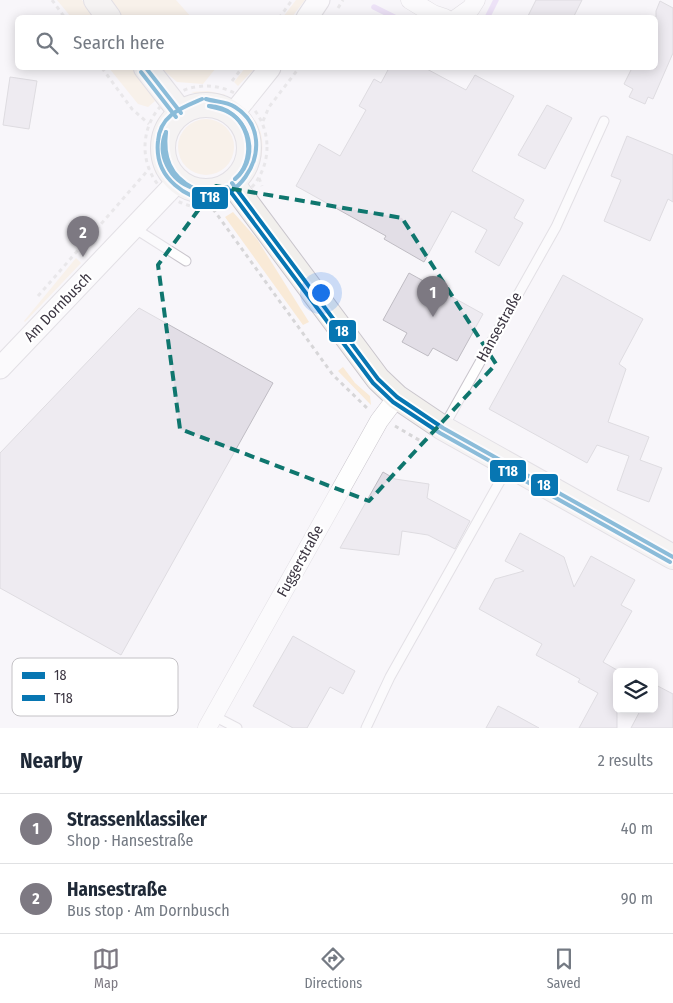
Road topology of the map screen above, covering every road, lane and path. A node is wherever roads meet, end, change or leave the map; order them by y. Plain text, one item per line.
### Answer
1 (52, 0) edge
2 (96, 0) edge
3 (292, 0) edge
4 (319, 0) edge
5 (410, 0) edge
6 (476, 0) edge
7 (63, 15) edge
8 (107, 15) edge
9 (281, 15) edge
10 (309, 15) edge
11 (436, 15) edge
12 (461, 15) edge
13 (103, 70) edge
14 (148, 70) edge
15 (240, 70) edge
16 (268, 70) edge
17 (297, 70) edge
18 (225, 90) dead end
19 (181, 113) junction
20 (233, 114) junction
21 (604, 121) dead end
22 (262, 122) dead end
23 (259, 178) dead end
24 (178, 181) junction
25 (232, 183) junction
26 (264, 191) dead end
27 (134, 228) junction
28 (186, 262) dead end
29 (36, 300) dead end
30 (0, 368) edge
31 (396, 397) junction
32 (443, 428) junction
33 (509, 466) junction
34 (673, 557) edge
35 (211, 722) edge
36 (236, 728) edge
37 (366, 728) edge

1 - 7 path
2 - 8 main road
3 - 9 path
4 - 10 street
5 - 11 street
6 - 12 street
13 - 29 path
14 - 19 main road
15 - 18 path
16 - 20 street
17 - 22 path
19 - 20 main road
19 - 24 main road
20 - 25 main road
21 - 32 lane, Hansestraße
23 - 26 path
24 - 25 main road
24 - 27 street, Am Dornbusch
25 - 31 main road
27 - 28 lane
27 - 30 street, Am Dornbusch
31 - 32 main road
31 - 35 street, Fuggerstraße
32 - 33 main road
33 - 34 main road
33 - 37 lane
35 - 36 lane

